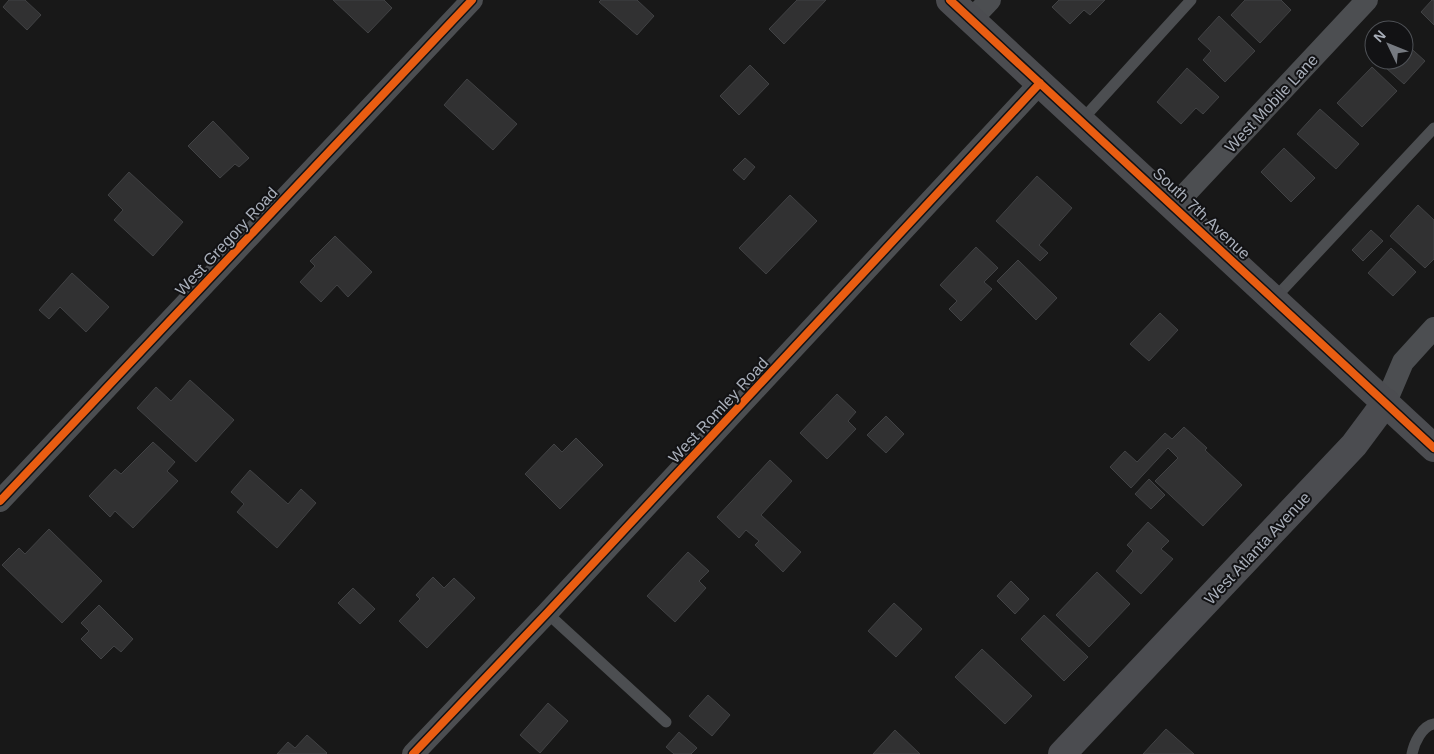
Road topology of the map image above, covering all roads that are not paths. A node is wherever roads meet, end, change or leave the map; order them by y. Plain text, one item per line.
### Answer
1 (472, 0) edge
2 (950, 0) edge
3 (990, 0) edge
4 (1190, 0) edge
5 (1367, 0) edge
6 (972, 19) junction
7 (1040, 83) junction
8 (1081, 121) junction
9 (1434, 128) edge
10 (1174, 206) junction
11 (1274, 299) junction
12 (1434, 328) edge
13 (1386, 402) junction
14 (1434, 448) edge
15 (0, 501) edge
16 (547, 613) junction
17 (666, 722) dead end
18 (1434, 724) edge
19 (413, 754) edge
20 (1062, 754) edge
21 (1412, 754) edge

1 - 15 street, West Gregory Road
2 - 6 main road, South 7th Avenue
3 - 6 street
4 - 8 lane
5 - 10 street, West Mobile Lane
6 - 7 main road, South 7th Avenue
7 - 8 main road, South 7th Avenue
7 - 16 street, West Romley Road
8 - 10 main road, South 7th Avenue
9 - 11 lane
10 - 11 main road, South 7th Avenue
11 - 13 main road, South 7th Avenue
12 - 13 street, West Atlanta Avenue
13 - 14 main road, South 7th Avenue
13 - 20 main road, West Atlanta Avenue
16 - 17 lane
16 - 19 street, West Romley Road
18 - 21 lane

